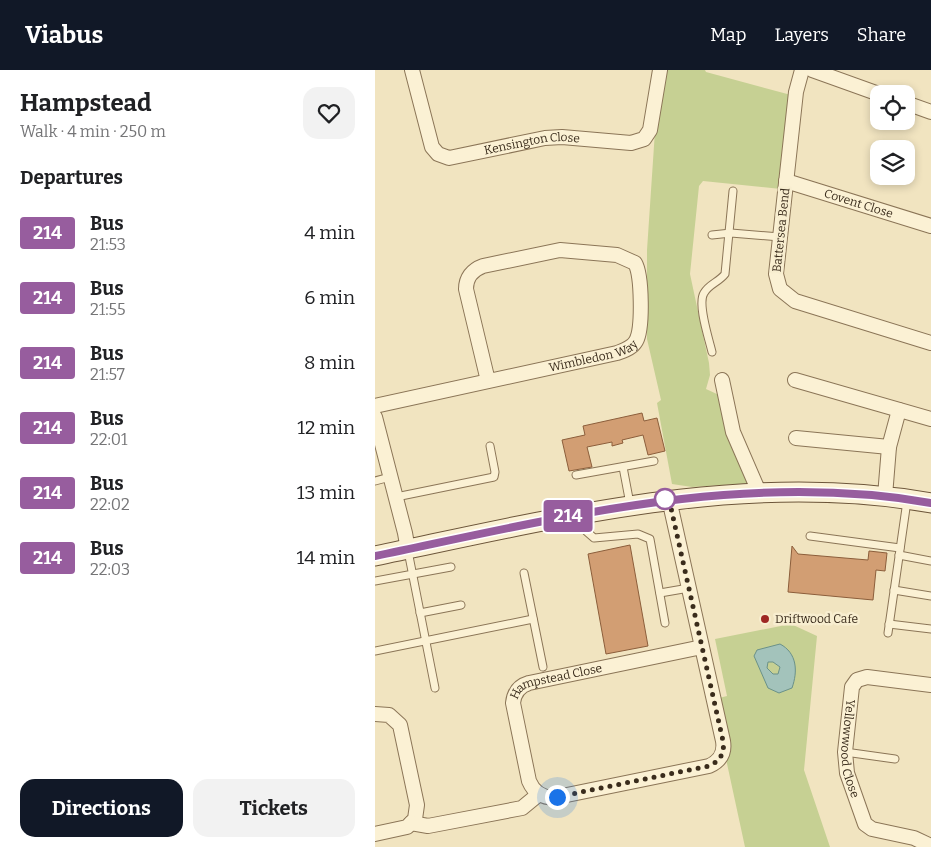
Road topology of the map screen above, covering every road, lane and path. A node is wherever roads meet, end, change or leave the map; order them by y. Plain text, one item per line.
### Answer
1 (413, 70) edge
2 (660, 70) edge
3 (802, 70) edge
4 (812, 70) edge
5 (870, 91) edge
6 (915, 106) edge
7 (931, 112) edge
8 (786, 182) junction
9 (733, 192) dead end
10 (931, 226) edge
11 (731, 234) junction
12 (712, 235) dead end
13 (780, 237) junction
14 (931, 343) edge
15 (712, 352) dead end
16 (722, 380) dead end
17 (795, 380) dead end
18 (488, 381) junction
19 (375, 406) edge
20 (899, 410) junction
21 (375, 417) edge
22 (931, 419) edge
23 (795, 438) dead end
24 (490, 446) dead end
25 (889, 447) junction
26 (654, 461) dead end
27 (623, 466) junction
28 (576, 475) dead end
29 (390, 476) junction
30 (375, 481) edge
31 (759, 492) junction
32 (396, 496) junction
33 (885, 496) junction
34 (907, 498) junction
35 (669, 499) junction
36 (931, 502) edge
37 (631, 505) junction
38 (583, 513) junction
39 (810, 536) dead end
40 (407, 550) junction
41 (899, 551) junction
42 (375, 556) edge
43 (931, 562) edge
44 (451, 567) dead end
45 (524, 573) dead end
46 (412, 574) junction
47 (375, 581) edge
48 (689, 588) junction
49 (894, 590) junction
50 (660, 594) junction
51 (931, 596) edge
52 (461, 605) dead end
53 (420, 613) junction
54 (533, 619) junction
55 (665, 623) dead end
56 (889, 624) junction
57 (931, 630) edge
58 (887, 633) dead end
59 (425, 641) junction
60 (702, 647) junction
61 (375, 651) edge
62 (543, 666) dead end
63 (931, 685) edge
64 (435, 688) dead end
65 (375, 714) edge
66 (845, 752) junction
67 (895, 759) dead end
68 (539, 794) junction
69 (411, 823) junction
70 (375, 834) edge
71 (931, 846) edge

1 - 2 street, Kensington Close
3 - 8 street, Battersea Bend
4 - 5 street
6 - 7 street
8 - 10 street, Covent Close
8 - 13 street, Battersea Bend
9 - 11 lane
11 - 12 lane
11 - 13 lane
11 - 15 lane
13 - 14 street, Battersea Bend
16 - 31 street
17 - 20 street
18 - 18 street, Wimbledon Way
18 - 19 street, Wimbledon Way
20 - 22 street
20 - 25 street
21 - 29 street
23 - 25 street
24 - 32 lane
25 - 33 street
26 - 27 lane
27 - 28 lane
27 - 37 lane
29 - 30 lane
29 - 32 street
31 - 33 street
31 - 35 street
32 - 40 street
33 - 34 street
34 - 36 street
34 - 41 lane
35 - 37 street
35 - 48 street
37 - 38 street
38 - 40 street
38 - 50 lane
39 - 41 lane
40 - 42 street
40 - 46 lane
41 - 43 lane
41 - 49 lane
44 - 46 lane
45 - 54 lane
46 - 47 lane
46 - 53 lane
48 - 50 lane
48 - 60 street
49 - 51 lane
49 - 56 lane
50 - 55 lane
52 - 53 lane
53 - 59 lane
54 - 59 lane
54 - 62 lane
56 - 57 lane
56 - 58 lane
59 - 61 lane
59 - 64 lane
60 - 68 street, Hampstead Close
60 - 68 street
63 - 66 street, Yellowwood Close
65 - 69 street
66 - 67 lane
66 - 71 street, Yellowwood Close
68 - 69 street
69 - 70 street

